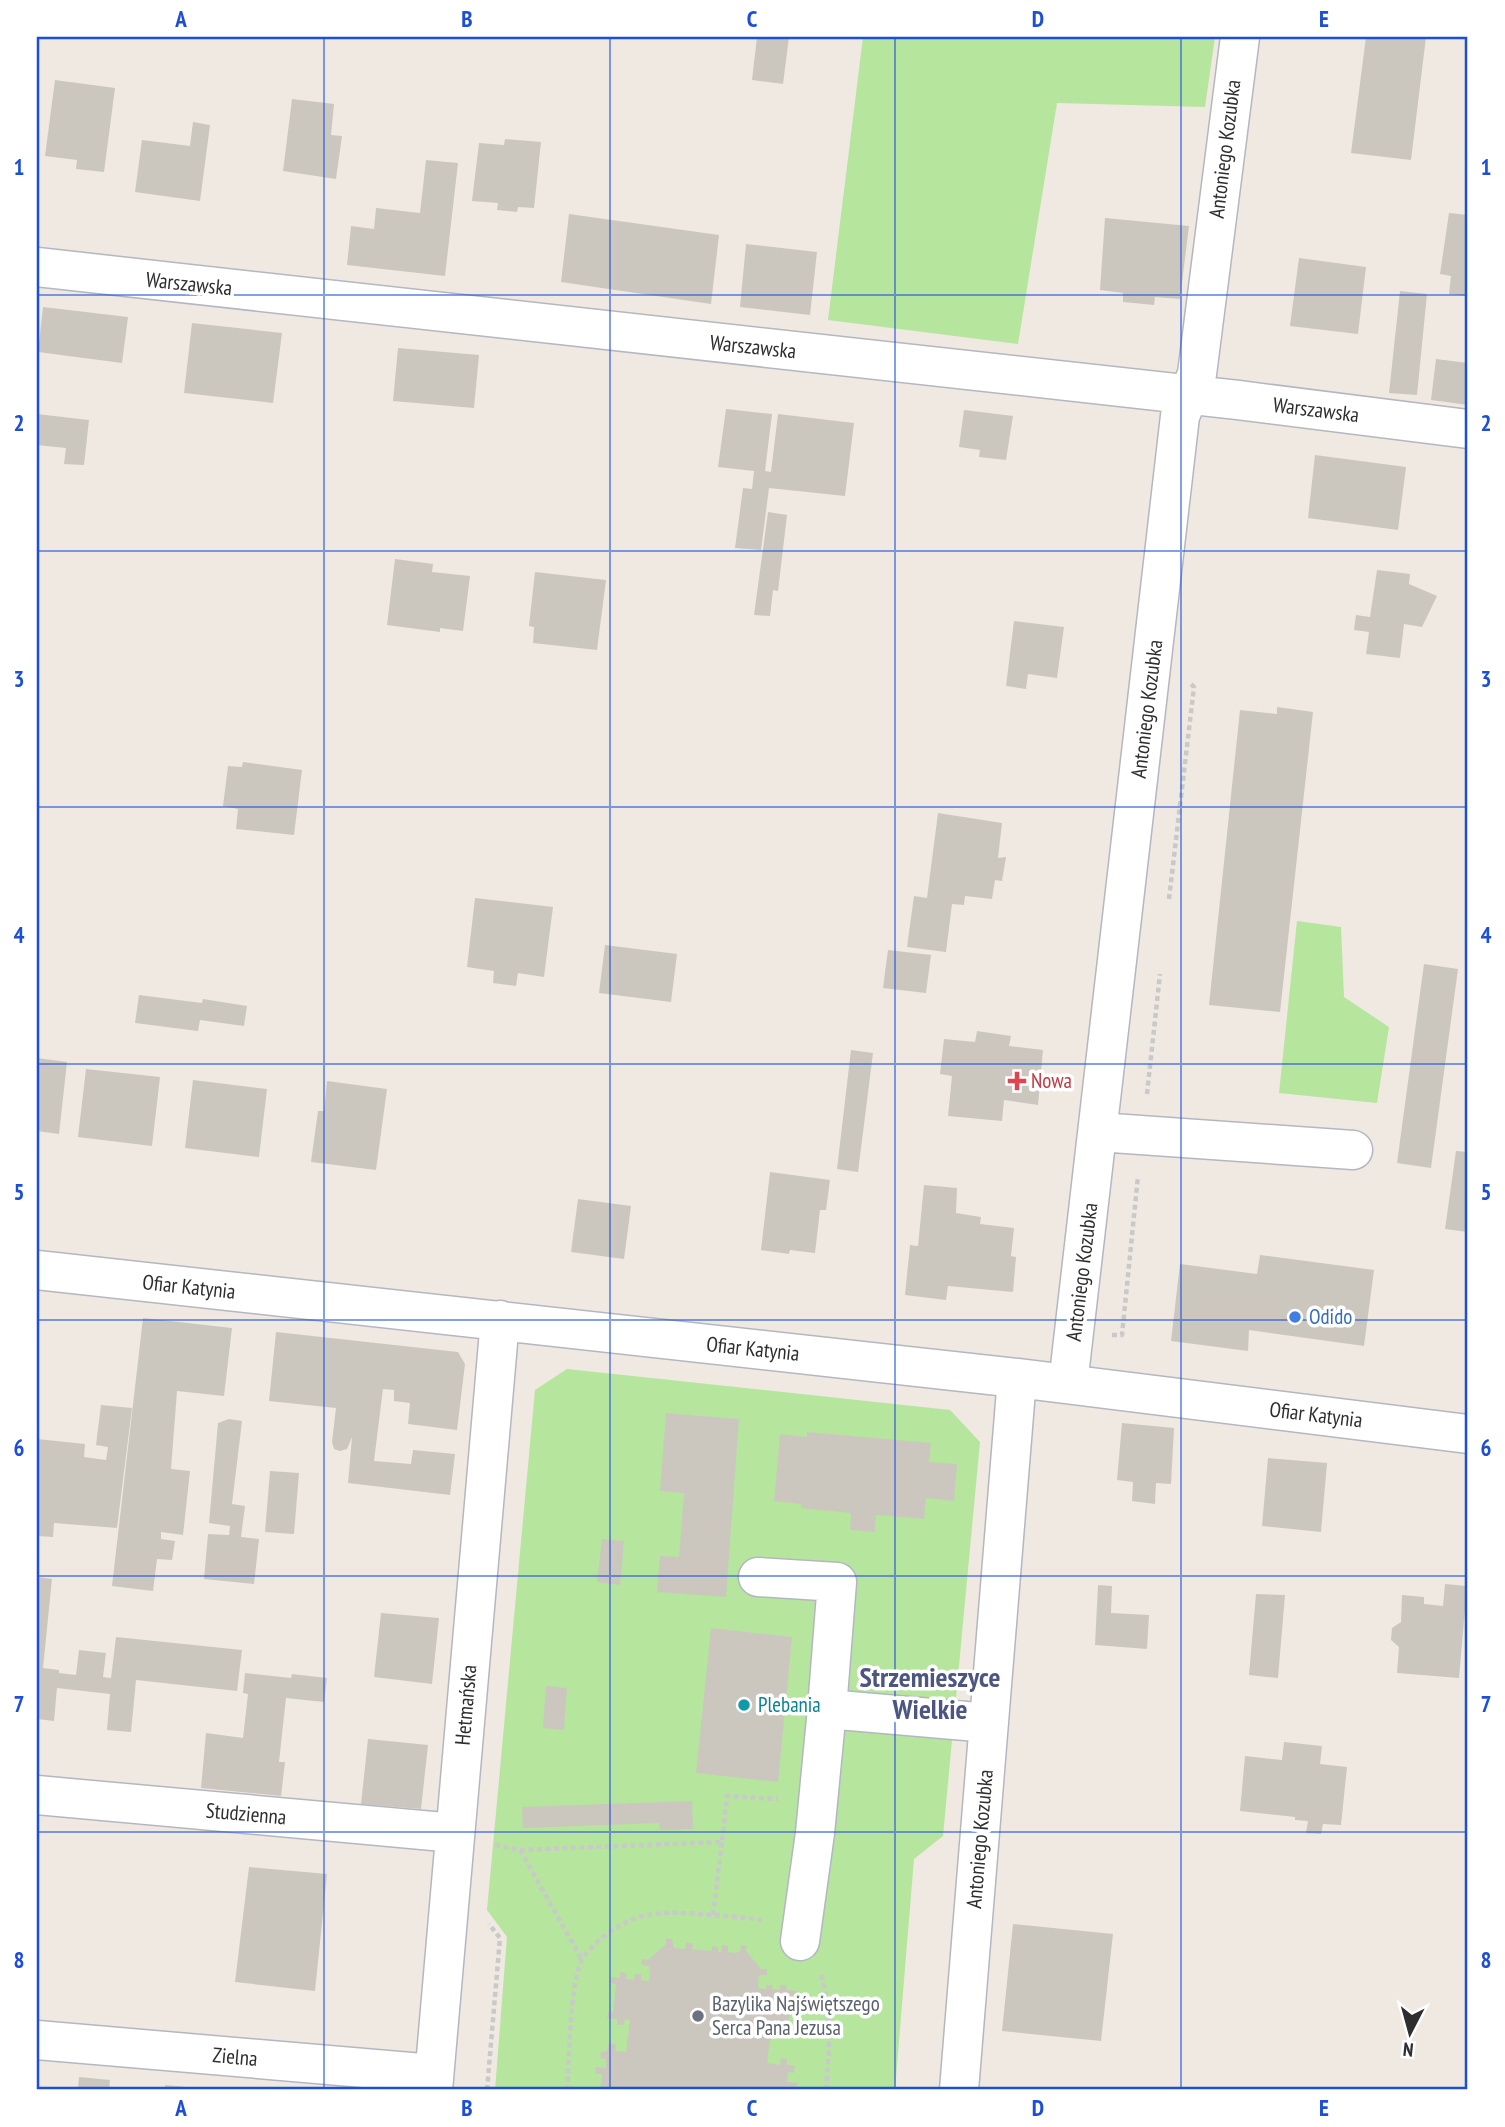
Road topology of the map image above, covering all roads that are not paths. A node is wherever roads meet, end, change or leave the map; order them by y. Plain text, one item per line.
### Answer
1 (1240, 37) edge
2 (37, 267) edge
3 (1188, 395) junction
4 (1468, 429) edge
5 (1098, 1132) junction
6 (1353, 1150) dead end
7 (37, 1270) edge
8 (499, 1320) junction
9 (1017, 1378) junction
10 (1068, 1384) junction
11 (1468, 1434) edge
12 (758, 1577) dead end
13 (827, 1709) junction
14 (989, 1723) junction
15 (37, 1795) edge
16 (470, 1838) junction
17 (800, 1941) road end
18 (37, 2040) edge
19 (433, 2082) edge
20 (959, 2090) edge

1 - 3 street, Antoniego Kozubka
2 - 3 street, Warszawska
3 - 4 street, Warszawska
3 - 5 street, Antoniego Kozubka
5 - 6 street
5 - 10 street, Antoniego Kozubka
7 - 8 street, Ofiar Katynia
8 - 9 street, Ofiar Katynia
8 - 16 street, Hetmańska
9 - 10 street, Ofiar Katynia
9 - 14 street, Antoniego Kozubka
10 - 11 street, Ofiar Katynia
12 - 13 street
13 - 14 street
13 - 17 street
14 - 20 street, Antoniego Kozubka
15 - 16 street, Studzienna
16 - 19 street, Hetmańska
18 - 19 street, Zielna

